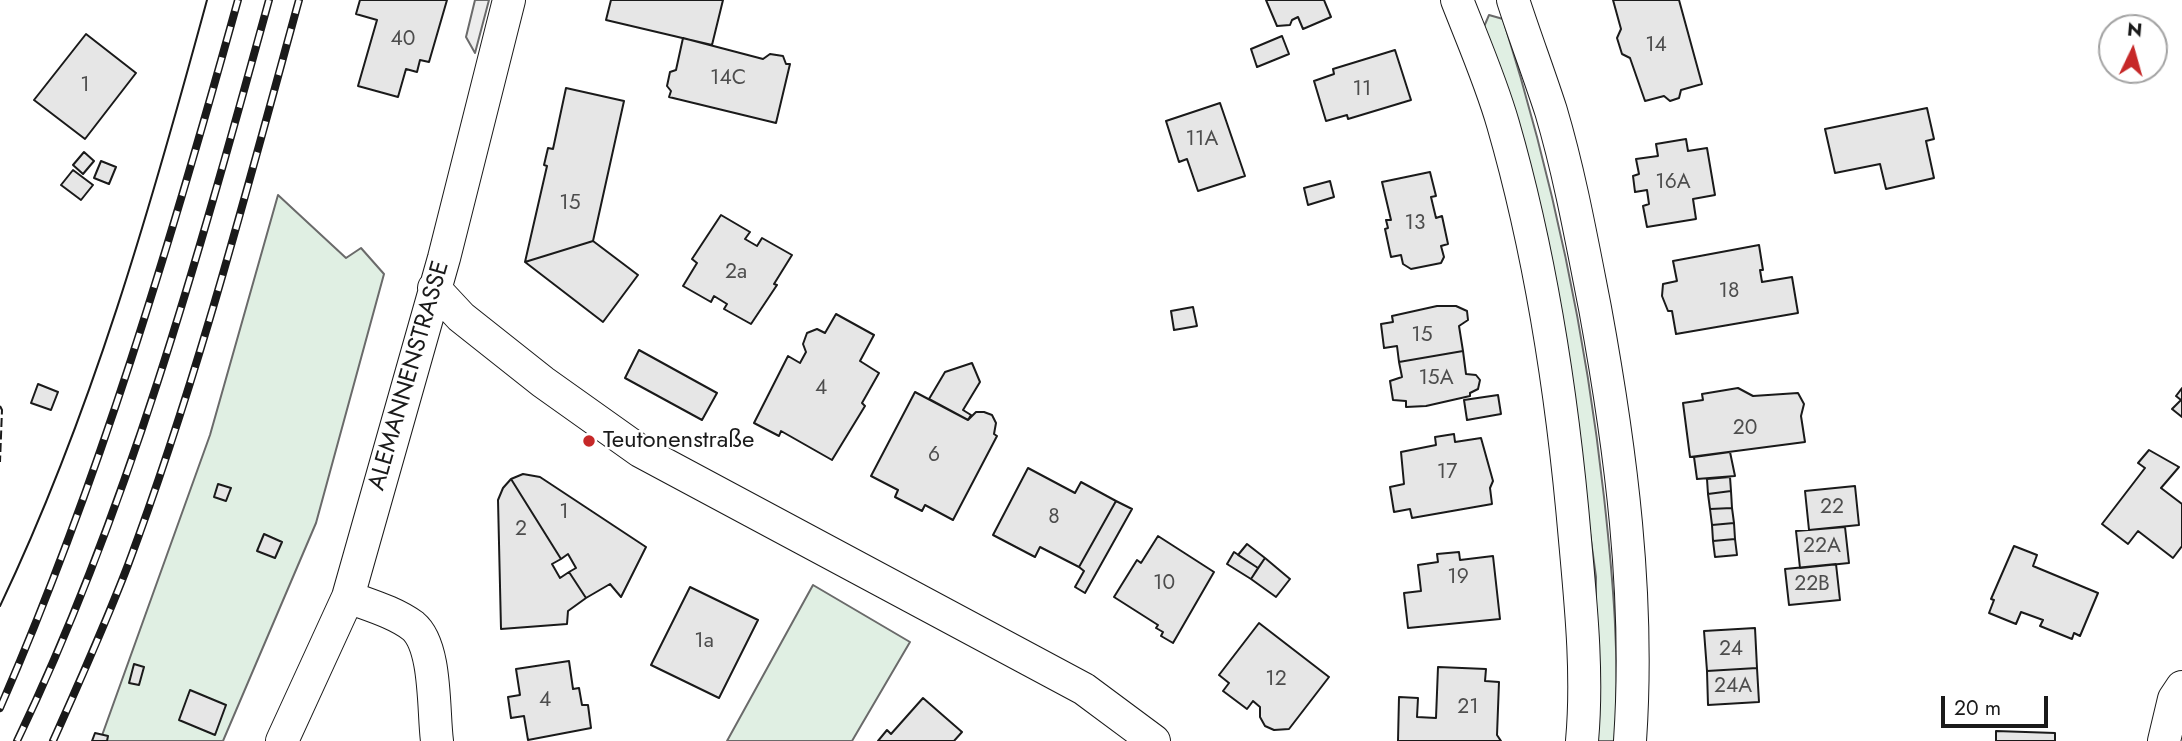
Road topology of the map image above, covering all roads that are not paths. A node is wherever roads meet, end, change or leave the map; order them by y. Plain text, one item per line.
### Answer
1 (509, 0) edge
2 (1457, 0) edge
3 (1513, 0) edge
4 (434, 288) junction
5 (348, 597) junction
6 (2182, 687) edge
7 (282, 741) edge
8 (437, 741) edge
9 (1154, 741) edge
10 (1582, 741) edge
11 (1630, 741) edge
12 (2164, 741) edge

1 - 4 street, ALEMANNENSTRASSE
2 - 10 street
3 - 11 street
4 - 5 street, ALEMANNENSTRASSE
4 - 9 street
5 - 7 street, ALEMANNENSTRASSE
5 - 8 street
6 - 12 street

